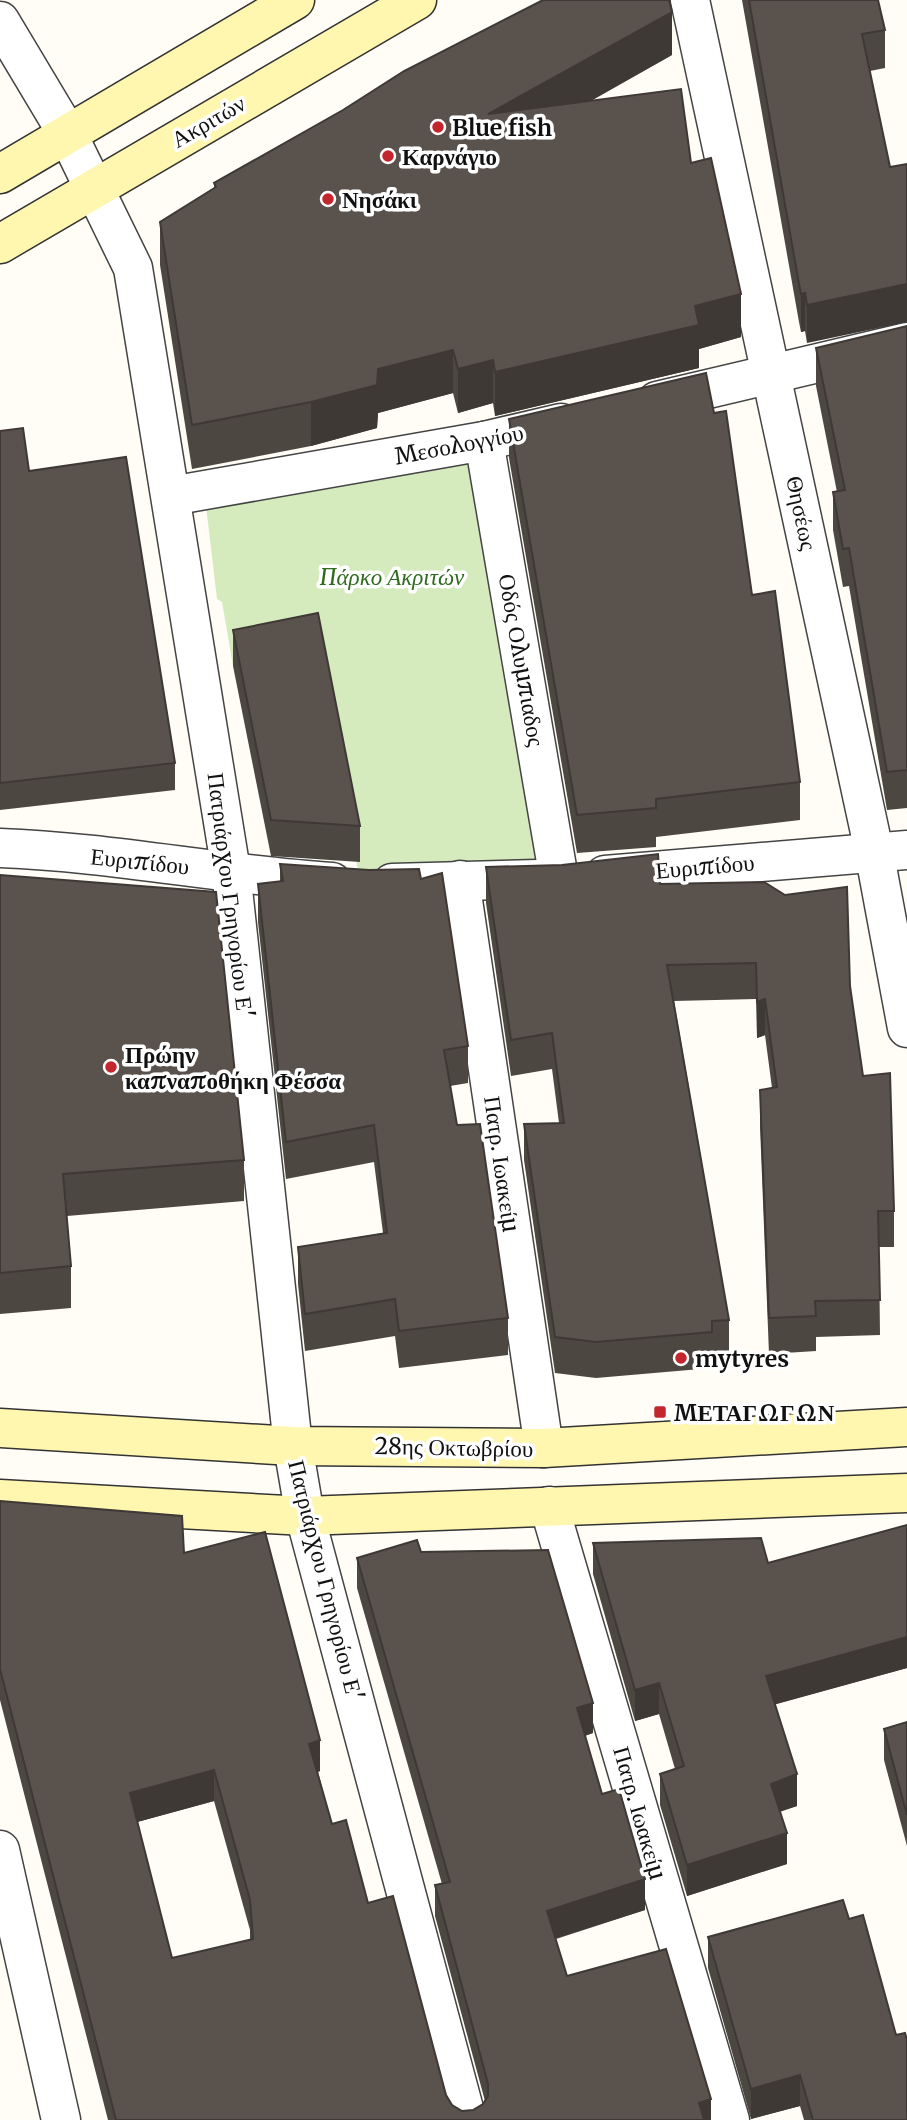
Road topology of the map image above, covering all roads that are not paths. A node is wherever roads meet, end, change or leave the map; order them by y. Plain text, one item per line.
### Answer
1 (295, 0) edge
2 (417, 0) edge
3 (690, 0) edge
4 (0, 21) edge
5 (67, 133) junction
6 (0, 174) edge
7 (95, 186) junction
8 (0, 244) edge
9 (907, 342) edge
10 (772, 374) junction
11 (628, 407) edge
12 (589, 416) edge
13 (484, 441) junction
14 (171, 496) junction
15 (0, 848) edge
16 (890, 850) edge
17 (231, 871) junction
18 (559, 879) junction
19 (460, 880) junction
20 (907, 1028) edge
21 (907, 1427) edge
22 (0, 1428) edge
23 (293, 1446) junction
24 (544, 1448) junction
25 (907, 1493) edge
26 (0, 1499) edge
27 (549, 1506) junction
28 (305, 1516) junction
29 (0, 1850) edge
30 (61, 2120) edge
31 (467, 2120) edge
32 (730, 2120) edge

1 - 5 main road
2 - 7 main road, Ακριτών
3 - 10 street, Θησέως
4 - 5 street, Πατριάρχου Γρηγορίου Ε'
5 - 6 main road
5 - 7 street, Πατριάρχου Γρηγορίου Ε'
7 - 8 main road, Ακριτών
7 - 14 street, Πατριάρχου Γρηγορίου Ε'
9 - 10 street
10 - 11 street
10 - 16 street, Θησέως
12 - 13 street, Μεσολογγίου
13 - 14 street, Μεσολογγίου
13 - 18 street, Οδός Ολυμπιαδος
14 - 17 street, Πατριάρχου Γρηγορίου Ε'
15 - 17 street, Ευριπίδου
16 - 18 street, Ευριπίδου
16 - 20 street, Θησέως
17 - 19 street, Ευριπίδου
17 - 23 street, Πατριάρχου Γρηγορίου Ε'
18 - 19 street, Ευριπίδου
19 - 24 street, Πατρ. Ιωακείμ
21 - 24 main road, 28ης Οκτωβρίου
22 - 23 main road, 28ης Οκτωβρίου
23 - 24 main road, 28ης Οκτωβρίου
23 - 28 street, Πατριάρχου Γρηγορίου Ε'
25 - 27 main road
26 - 28 main road
27 - 28 main road
27 - 32 street, Πατρ. Ιωακείμ
28 - 31 street, Πατριάρχου Γρηγορίου Ε'
29 - 30 street

